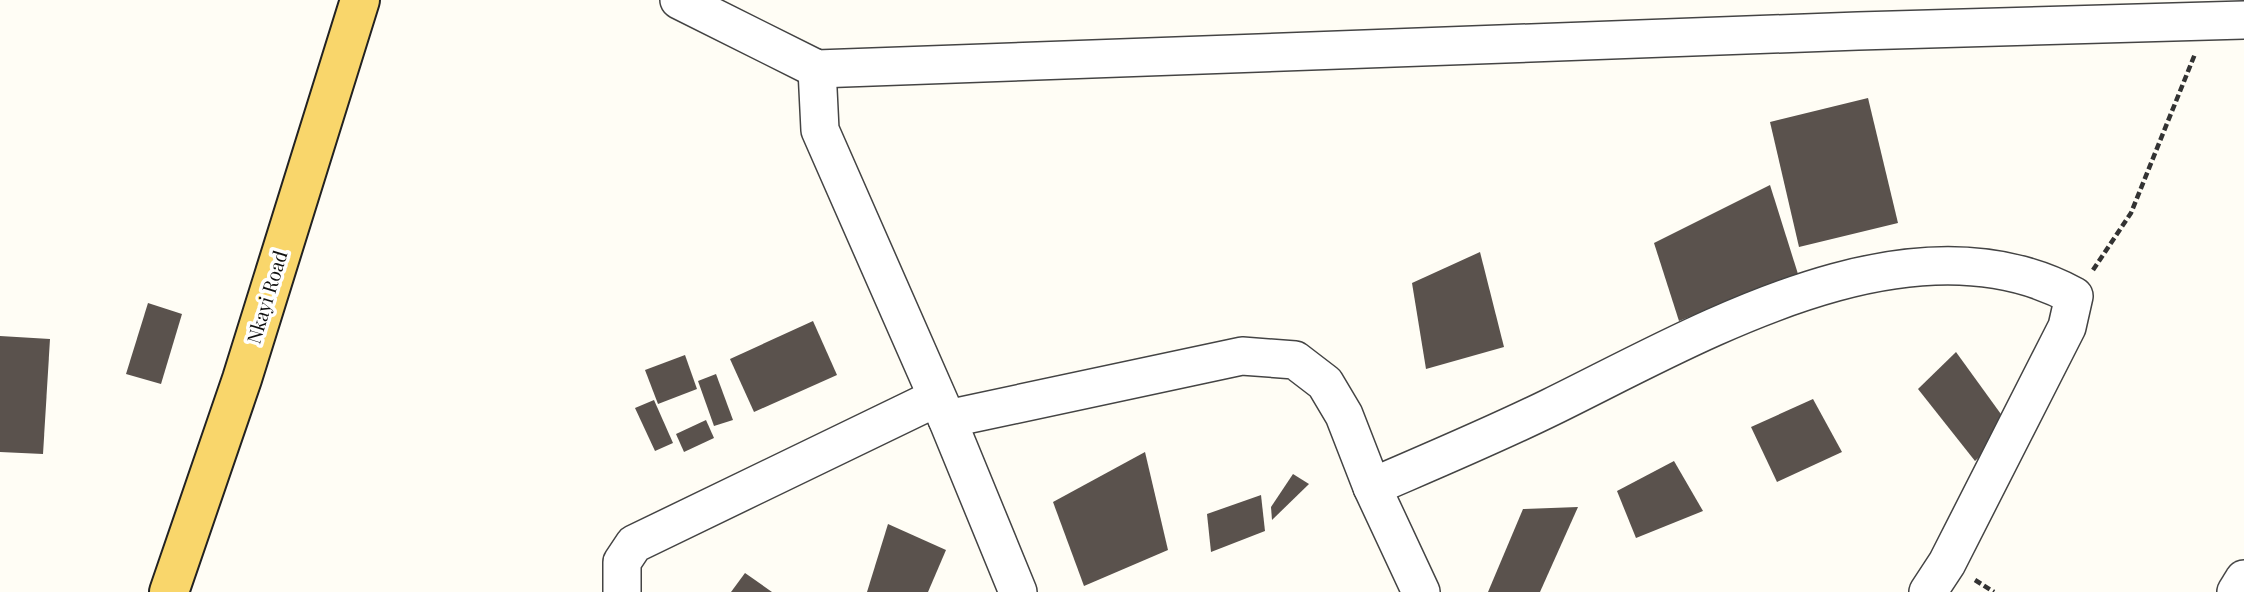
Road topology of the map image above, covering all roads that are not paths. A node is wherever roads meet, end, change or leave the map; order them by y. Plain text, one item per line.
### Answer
1 (360, 0) edge
2 (680, 0) edge
3 (2244, 20) edge
4 (817, 69) junction
5 (942, 409) junction
6 (1372, 487) junction
7 (2244, 579) edge
8 (169, 592) edge
9 (622, 592) edge
10 (1018, 592) edge
11 (1421, 592) edge
12 (1928, 592) edge
13 (2236, 592) edge

1 - 8 main road, Nkayi Road
2 - 4 street
3 - 4 street
4 - 5 street
5 - 6 street
5 - 9 street
5 - 10 street
6 - 11 street
6 - 12 street
7 - 13 street

